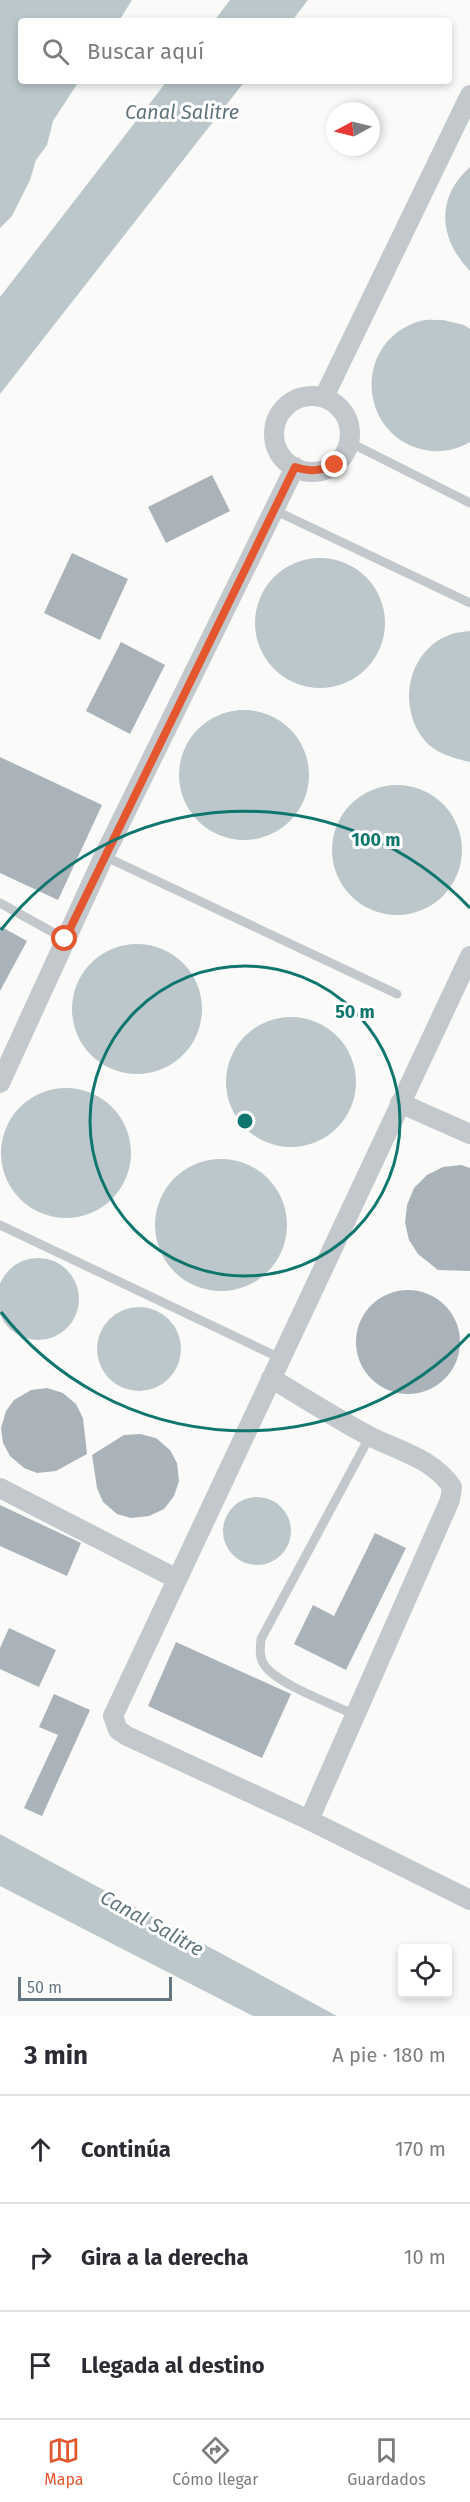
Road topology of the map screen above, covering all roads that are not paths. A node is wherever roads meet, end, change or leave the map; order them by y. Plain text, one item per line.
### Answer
1 (470, 95) edge
2 (324, 397) junction
3 (350, 442) junction
4 (295, 467) junction
5 (470, 503) edge
6 (274, 510) junction
7 (470, 603) edge
8 (104, 856) junction
9 (0, 903) edge
10 (65, 939) junction
11 (470, 956) edge
12 (397, 994) dead end
13 (0, 1083) edge
14 (400, 1103) junction
15 (470, 1134) edge
16 (0, 1225) edge
17 (280, 1358) junction
18 (271, 1378) junction
19 (370, 1436) junction
20 (0, 1488) edge
21 (177, 1579) junction
22 (356, 1714) junction
23 (309, 1820) junction
24 (470, 1900) edge

1 - 2 street
2 - 3 street
2 - 4 street
3 - 4 street
3 - 5 lane
4 - 6 street
6 - 7 lane
6 - 8 street
8 - 10 street
8 - 12 lane
9 - 10 lane
10 - 13 street
11 - 14 street
14 - 15 street
14 - 17 street
16 - 17 lane
17 - 18 street
18 - 19 street
18 - 21 street
19 - 22 street
19 - 22 lane
20 - 21 street
21 - 23 street
22 - 23 street
23 - 24 street

